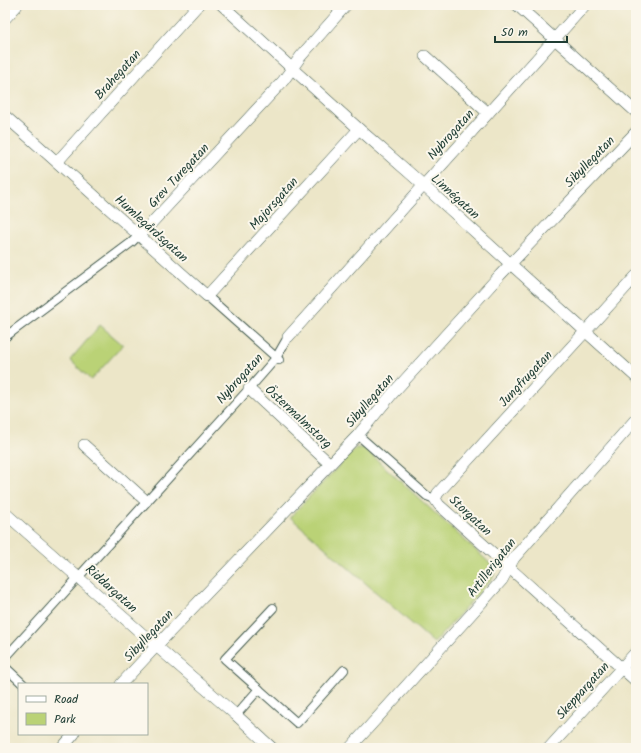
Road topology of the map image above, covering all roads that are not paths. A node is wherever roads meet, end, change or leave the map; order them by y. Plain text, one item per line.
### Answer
1 (16, 5) edge
2 (198, 5) edge
3 (222, 5) edge
4 (346, 5) edge
5 (517, 5) edge
6 (585, 5) edge
7 (5, 17) edge
8 (554, 39) junction
9 (425, 56) dead end
10 (292, 68) junction
11 (636, 112) edge
12 (488, 113) junction
13 (5, 116) edge
14 (359, 129) junction
15 (636, 132) edge
16 (57, 162) junction
17 (424, 186) junction
18 (140, 235) junction
19 (511, 264) junction
20 (636, 276) edge
21 (207, 296) junction
22 (586, 332) junction
23 (5, 337) edge
24 (288, 338) joint
25 (277, 359) junction
26 (636, 377) edge
27 (248, 389) junction
28 (636, 419) edge
29 (358, 435) junction
30 (84, 445) dead end
31 (330, 464) junction
32 (435, 499) junction
33 (146, 501) junction
34 (5, 513) edge
35 (509, 567) junction
36 (78, 577) junction
37 (273, 608) dead end
38 (156, 646) junction
39 (636, 652) edge
40 (5, 658) edge
41 (5, 667) edge
42 (621, 668) junction
43 (344, 670) dead end
44 (636, 681) edge
45 (22, 683) edge
46 (122, 683) edge
47 (259, 689) junction
48 (236, 715) junction
49 (73, 735) edge
50 (62, 748) edge
51 (272, 748) edge
52 (350, 748) edge
53 (549, 748) edge

1 - 7 street
2 - 16 street, Brahegatan
3 - 10 street, Linnégatan
4 - 10 street, Grev Turegatan
5 - 8 street
6 - 8 street, Nybrogatan
8 - 11 street
8 - 12 street, Nybrogatan
9 - 12 street, Nybrogatan
10 - 14 street, Linnégatan
10 - 18 street, Grev Turegatan
12 - 17 street, Nybrogatan
13 - 16 street, Humlegårdsgatan
14 - 17 street, Linnégatan
14 - 21 street, Majorsgatan
15 - 19 street, Sibyllegatan
16 - 18 street, Humlegårdsgatan
17 - 19 street, Linnégatan
17 - 24 street, Nybrogatan
18 - 21 street, Humlegårdsgatan
18 - 23 street, Grev Turegatan
19 - 22 street, Linnégatan
19 - 29 street, Sibyllegatan
20 - 22 street, Jungfrugatan
21 - 25 street, Humlegårdsgatan
22 - 26 street, Linnégatan
22 - 32 street, Jungfrugatan
24 - 25 street, Nybrogatan
25 - 27 street, Nybrogatan
27 - 31 street, Östermalmstorg
27 - 33 street, Nybrogatan
28 - 35 street, Artillerigatan
29 - 31 street, Sibyllegatan
29 - 32 street, Storgatan
30 - 33 street
31 - 38 street, Sibyllegatan
32 - 35 street, Storgatan
33 - 36 street, Nybrogatan
34 - 36 street, Riddargatan
35 - 42 street, Storgatan
35 - 52 street, Artillerigatan
36 - 38 street, Riddargatan
36 - 40 street, Nybrogatan
37 - 47 street
38 - 46 street, Sibyllegatan
38 - 48 street, Riddargatan
39 - 42 street, Skeppargatan
41 - 45 street
42 - 44 street, Storgatan
42 - 53 street, Skeppargatan
43 - 47 street
47 - 48 street
48 - 51 street, Riddargatan
49 - 50 street

